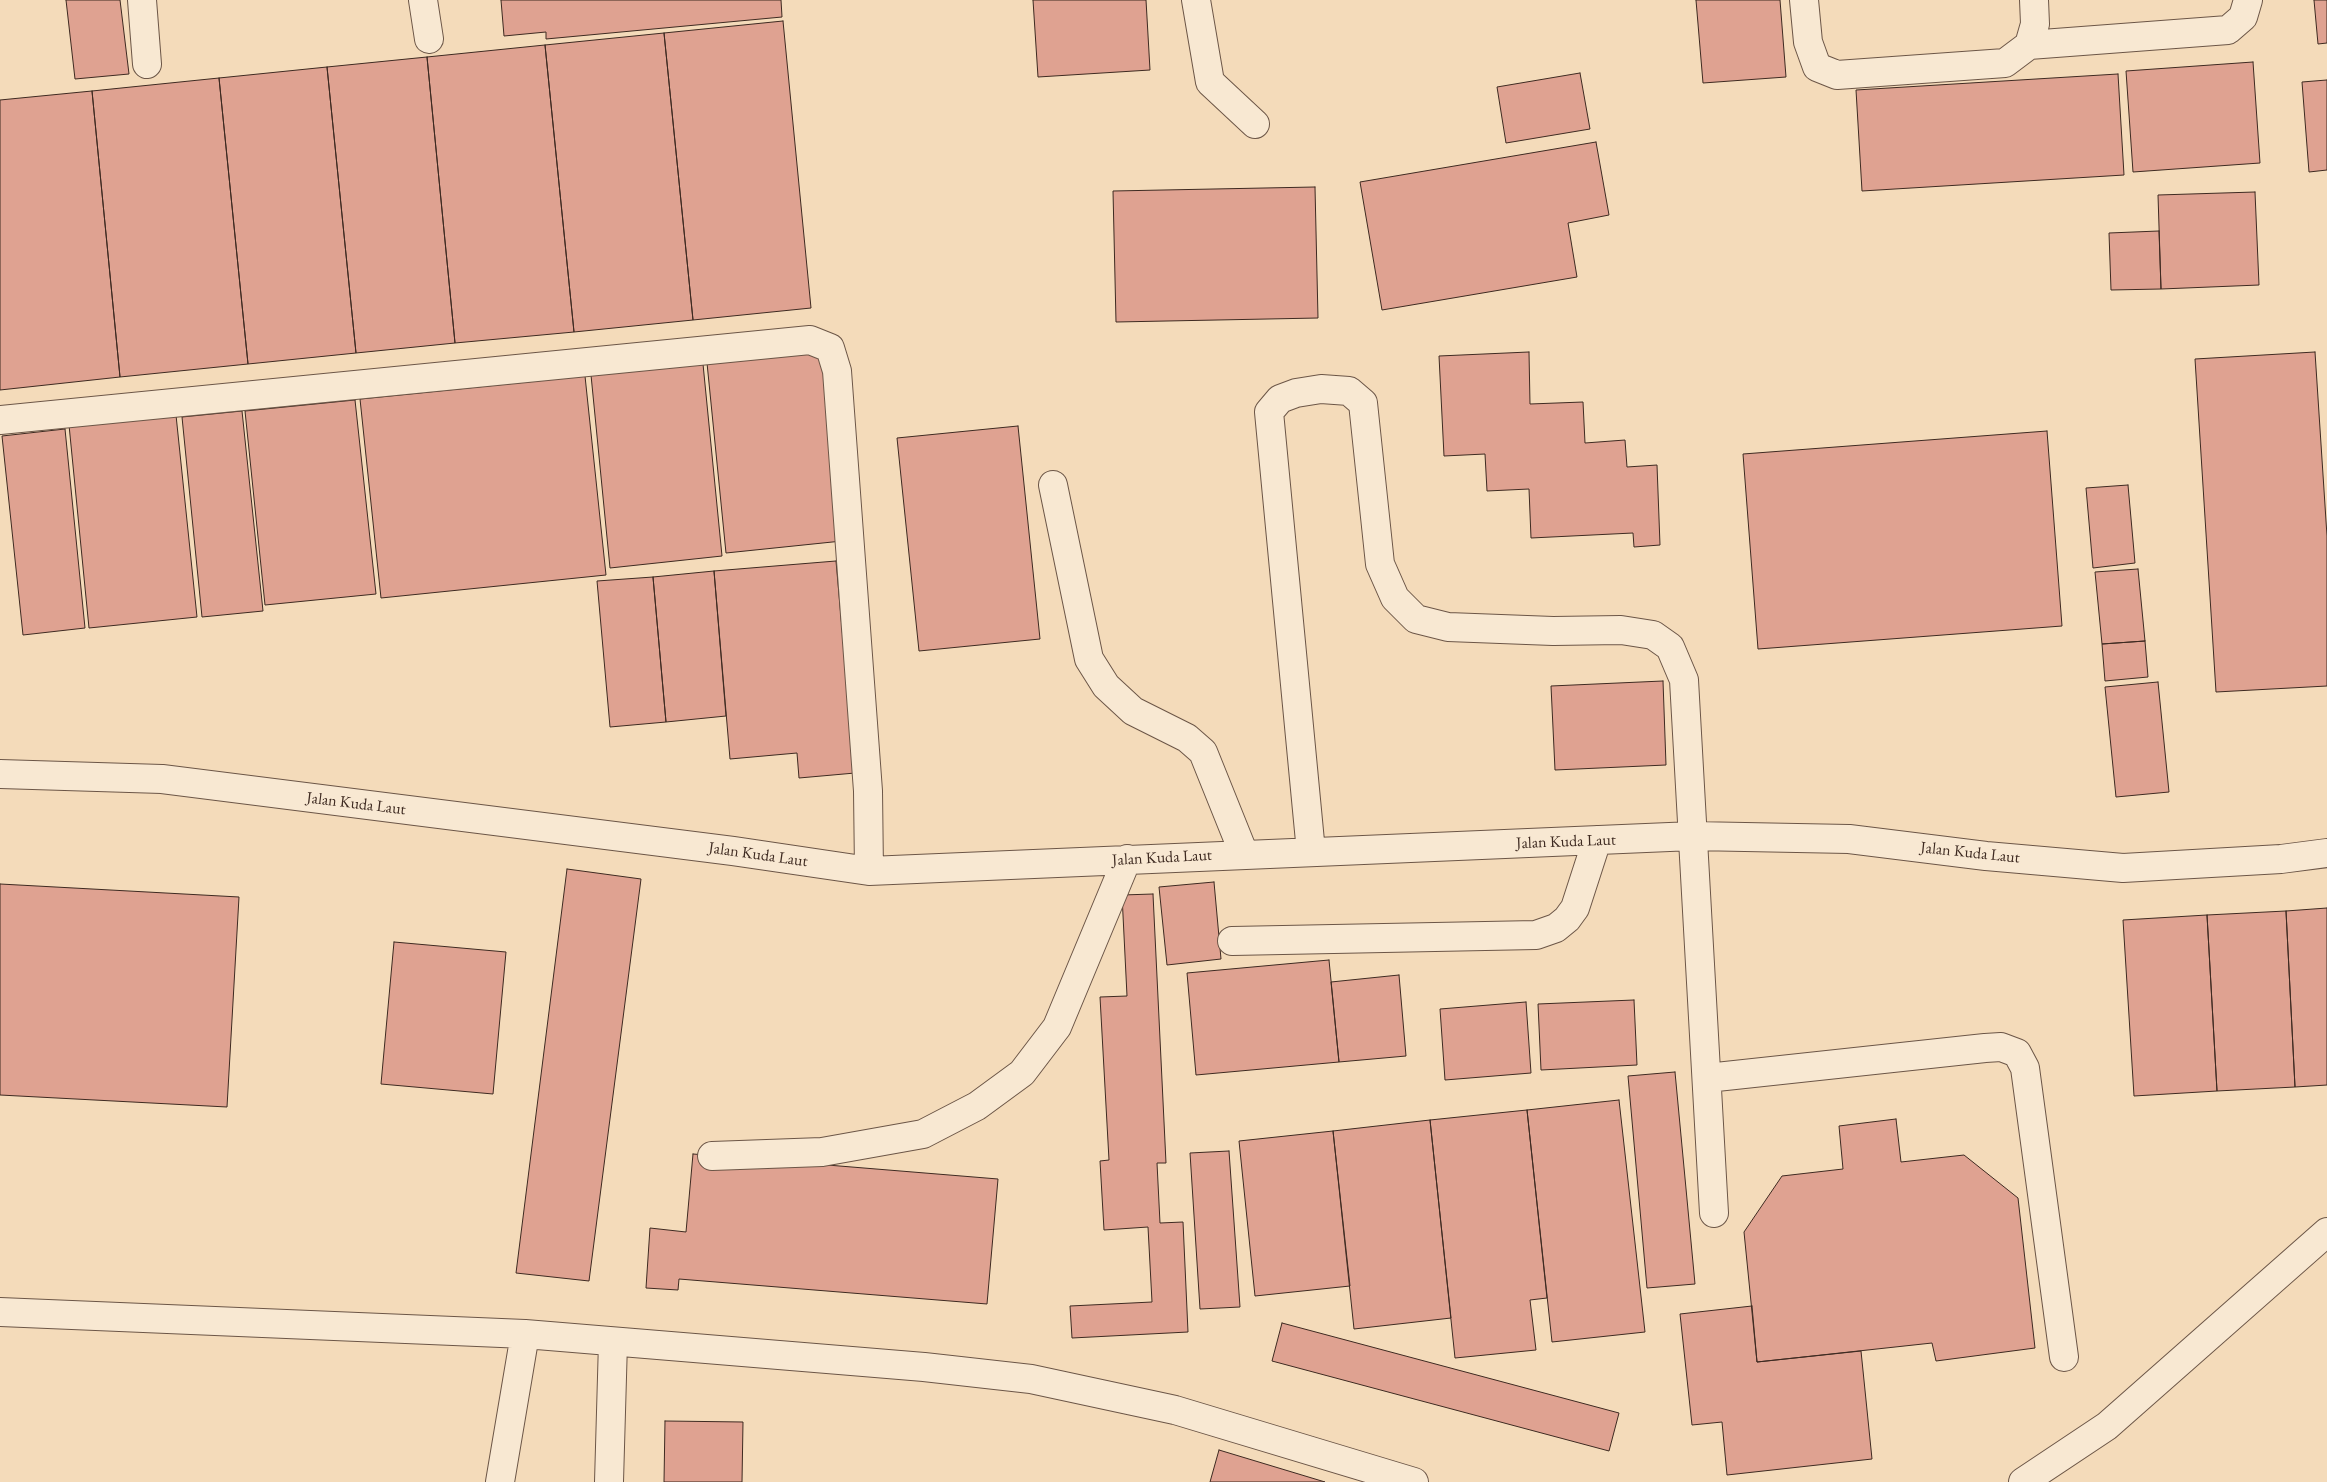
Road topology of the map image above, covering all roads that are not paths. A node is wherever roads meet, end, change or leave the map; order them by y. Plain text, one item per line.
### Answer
1 (142, 0) edge
2 (423, 0) edge
3 (1196, 0) edge
4 (1804, 0) edge
5 (2034, 0) edge
6 (2248, 0) edge
7 (428, 39) dead end
8 (2029, 45) junction
9 (147, 64) dead end
10 (1254, 124) dead end
11 (0, 420) edge
12 (1053, 485) dead end
13 (0, 774) edge
14 (1693, 836) junction
15 (1596, 840) junction
16 (1311, 852) junction
17 (2327, 853) edge
18 (1244, 854) junction
19 (1127, 860) junction
20 (869, 871) junction
21 (1232, 941) dead end
22 (1706, 1078) junction
23 (712, 1156) dead end
24 (1714, 1213) dead end
25 (2327, 1232) edge
26 (0, 1312) edge
27 (525, 1334) junction
28 (613, 1342) junction
29 (2064, 1357) dead end
30 (500, 1482) edge
31 (609, 1482) edge
32 (1414, 1482) edge
33 (2023, 1482) edge

1 - 9 lane
2 - 7 lane
3 - 10 lane
4 - 8 lane
5 - 8 lane
6 - 8 lane
11 - 20 lane
12 - 18 lane
13 - 20 lane, Jalan Kuda Laut
14 - 15 lane, Jalan Kuda Laut
14 - 16 lane
14 - 17 lane, Jalan Kuda Laut
14 - 22 lane
15 - 16 lane, Jalan Kuda Laut
15 - 21 lane
16 - 18 lane, Jalan Kuda Laut
18 - 19 lane, Jalan Kuda Laut
19 - 20 lane, Jalan Kuda Laut
19 - 23 lane
22 - 24 lane
22 - 29 lane
25 - 33 lane
26 - 27 lane
27 - 28 lane
27 - 30 lane
28 - 31 lane
28 - 32 lane

